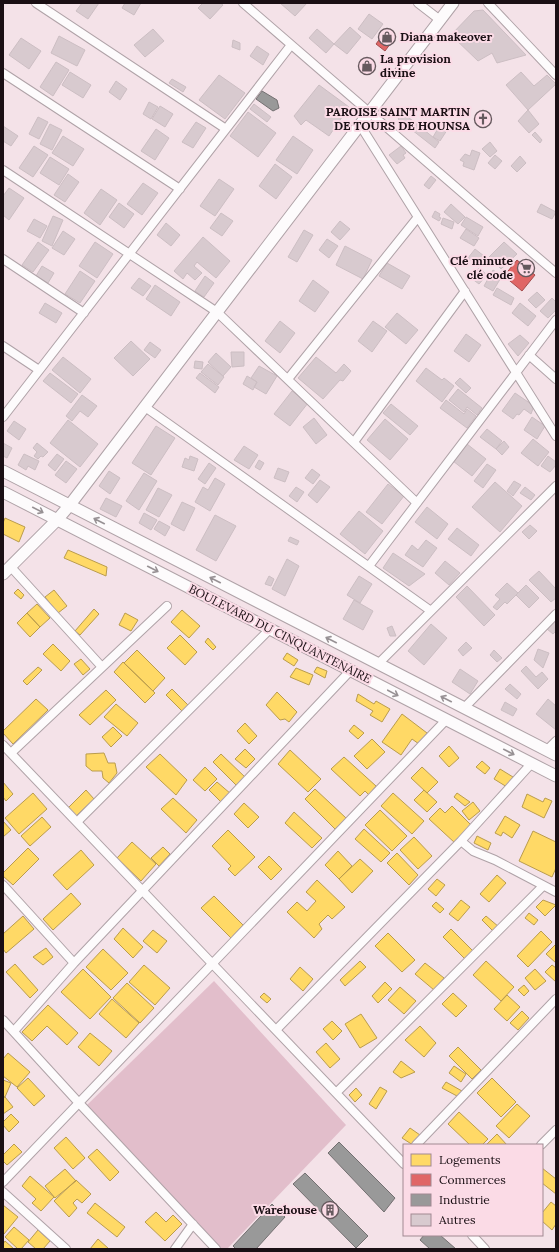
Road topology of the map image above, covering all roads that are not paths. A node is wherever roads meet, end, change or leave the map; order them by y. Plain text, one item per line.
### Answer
1 (36, 3) edge
2 (243, 3) edge
3 (418, 3) edge
4 (454, 3) edge
5 (488, 3) edge
6 (440, 20) junction
7 (291, 45) junction
8 (3, 73) edge
9 (556, 76) edge
10 (369, 113) junction
11 (360, 125) junction
12 (226, 129) junction
13 (3, 170) edge
14 (180, 189) junction
15 (418, 217) junction
16 (129, 254) junction
17 (3, 260) edge
18 (556, 273) edge
19 (465, 291) junction
20 (84, 312) junction
21 (217, 312) junction
22 (556, 320) edge
23 (3, 346) edge
24 (529, 355) junction
25 (39, 370) junction
26 (516, 373) junction
27 (288, 378) junction
28 (556, 379) edge
29 (145, 407) junction
30 (3, 417) edge
31 (556, 436) edge
32 (354, 442) junction
33 (3, 472) edge
34 (556, 486) edge
35 (3, 492) edge
36 (417, 503) junction
37 (69, 506) junction
38 (57, 520) junction
39 (369, 566) junction
40 (7, 570) edge
41 (167, 606) dead end
42 (431, 611) junction
43 (556, 614) edge
44 (270, 629) junction
45 (378, 664) junction
46 (102, 667) junction
47 (351, 670) junction
48 (464, 708) junction
49 (446, 720) junction
50 (556, 741) edge
51 (3, 745) edge
52 (11, 753) junction
53 (551, 753) edge
54 (531, 764) junction
55 (556, 776) edge
56 (77, 822) junction
57 (461, 841) junction
58 (3, 885) edge
59 (543, 886) junction
60 (143, 891) junction
61 (556, 892) edge
62 (74, 963) junction
63 (212, 964) junction
64 (556, 999) edge
65 (3, 1020) edge
66 (276, 1030) junction
67 (14, 1032) junction
68 (336, 1093) junction
69 (79, 1103) junction
70 (556, 1130) edge
71 (417, 1144) edge
72 (542, 1144) edge
73 (403, 1160) edge
74 (3, 1182) edge
75 (3, 1192) edge
76 (194, 1224) junction
77 (473, 1236) edge
78 (65, 1249) edge
79 (175, 1249) edge
80 (216, 1249) edge
81 (486, 1249) edge

1 - 12 street
2 - 7 street
3 - 6 street
4 - 6 main road
5 - 9 street
6 - 10 main road
7 - 10 street
7 - 12 street
8 - 14 street
10 - 11 main road
10 - 18 street
11 - 15 street
11 - 21 main road
12 - 14 street
13 - 16 street
14 - 16 street
15 - 19 street
15 - 27 street
16 - 20 street
16 - 21 street
17 - 20 street
19 - 26 street
19 - 32 street
20 - 25 street
21 - 27 street
21 - 29 main road
22 - 24 street
23 - 25 street
24 - 26 street
24 - 28 street
25 - 30 street
26 - 31 street
26 - 36 street
27 - 32 street
29 - 37 main road
29 - 39 street
32 - 36 street
33 - 37 main road, BOULEVARD DU CINQUANTENAIRE
34 - 42 street
35 -> 38 main road, BOULEVARD DU CINQUANTENAIRE
36 - 39 street
37 - 38 main road
45 -> 37 main road, BOULEVARD DU CINQUANTENAIRE
38 - 40 main road
38 -> 44 main road, BOULEVARD DU CINQUANTENAIRE
39 - 42 street
40 - 46 street
41 - 46 street
42 - 45 street
43 - 48 street
44 - 47 main road, BOULEVARD DU CINQUANTENAIRE
44 - 56 street
48 -> 45 main road, BOULEVARD DU CINQUANTENAIRE
46 - 52 street
47 -> 49 main road, BOULEVARD DU CINQUANTENAIRE
47 - 60 street
48 - 53 main road, BOULEVARD DU CINQUANTENAIRE
49 -> 54 main road, BOULEVARD DU CINQUANTENAIRE
49 - 63 street
50 - 53 street
51 - 52 street
52 - 56 street
54 - 55 main road, BOULEVARD DU CINQUANTENAIRE
54 - 57 street
56 - 60 street
57 - 59 street
57 - 66 street
58 - 62 street
59 - 61 street
59 - 68 street
60 - 62 street
60 - 63 street
62 - 67 street
63 - 66 street
63 - 69 street
64 - 71 street
65 - 67 street
66 - 68 street
67 - 69 street
68 - 73 street
69 - 74 street
69 - 76 street
70 - 72 street
75 - 78 street
76 - 79 street
76 - 80 street
77 - 81 street

